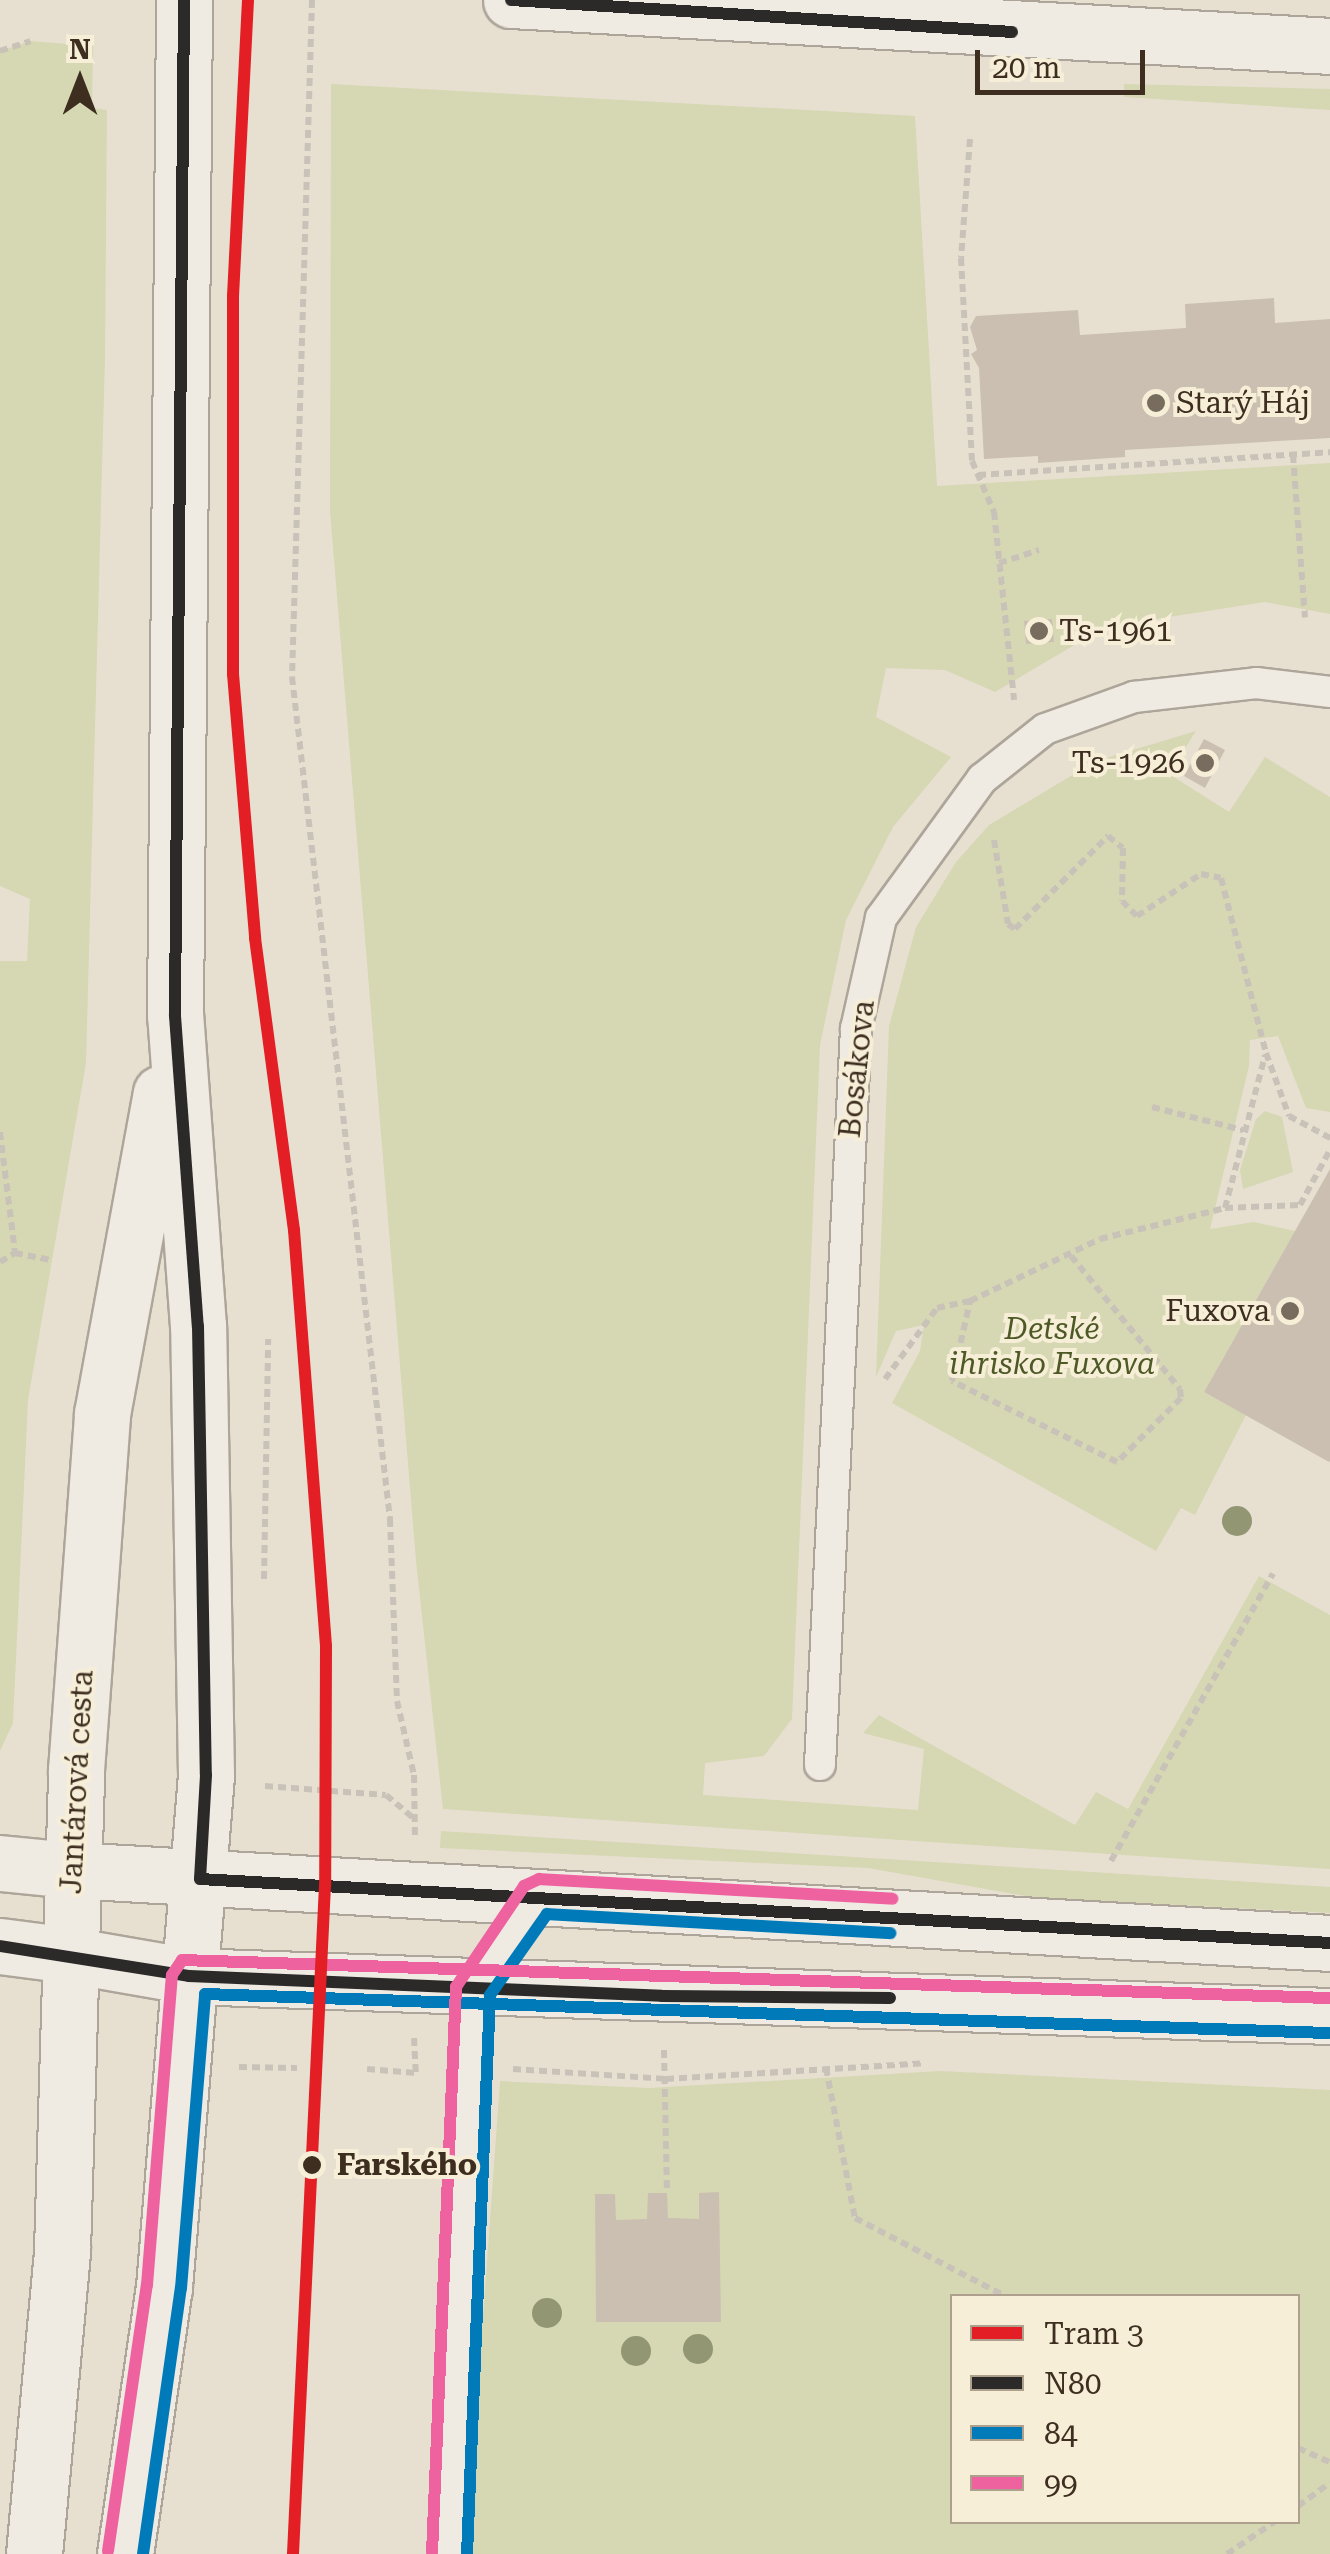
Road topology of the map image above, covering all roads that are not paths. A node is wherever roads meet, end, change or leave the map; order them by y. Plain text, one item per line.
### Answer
1 (184, 0) edge
2 (511, 0) edge
3 (1002, 11) edge
4 (1330, 46) edge
5 (1330, 692) edge
6 (175, 1016) junction
7 (820, 1766) dead end
8 (0, 1863) edge
9 (72, 1870) junction
10 (200, 1878) junction
11 (538, 1896) junction
12 (1330, 1943) edge
13 (0, 1946) edge
14 (68, 1954) junction
15 (189, 1976) junction
16 (473, 1989) junction
17 (1330, 2016) edge
18 (34, 2554) edge
19 (125, 2554) edge
20 (449, 2554) edge

1 - 6 street, Jantárová cesta
2 - 3 street
3 - 4 street
5 - 7 lane, Bosákova
6 - 9 street, Jantárová cesta
6 - 10 street, Jantárová cesta
8 - 9 street
9 - 10 street
9 - 14 street, Jantárová cesta
10 - 11 street
10 - 15 street, Jantárová cesta
11 - 12 street
11 - 16 lane
13 - 14 street
14 - 15 street
14 - 18 street, Jantárová cesta
15 - 16 street
15 - 19 street, Jantárová cesta
16 - 17 street
16 - 20 lane

